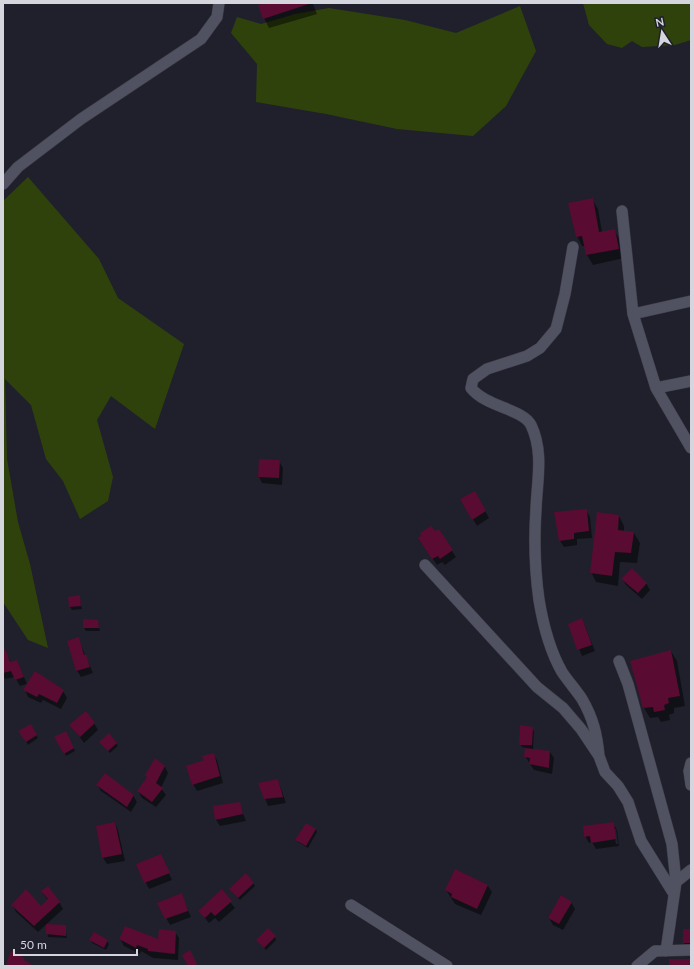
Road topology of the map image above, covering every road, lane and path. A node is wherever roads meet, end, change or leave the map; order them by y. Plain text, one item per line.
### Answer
1 (219, 3) edge
2 (3, 184) edge
3 (622, 211) dead end
4 (573, 247) dead end
5 (691, 301) edge
6 (633, 314) junction
7 (691, 381) edge
8 (656, 388) junction
9 (691, 448) edge
10 (425, 565) dead end
11 (619, 661) dead end
12 (599, 756) junction
13 (691, 763) edge
14 (691, 785) edge
15 (691, 870) edge
16 (676, 882) junction
17 (674, 894) junction
18 (351, 905) dead end
19 (691, 950) edge
20 (666, 951) junction
21 (447, 966) edge
22 (637, 966) edge

1 - 2 street
3 - 6 street
4 - 12 street
5 - 6 street
6 - 8 street
7 - 8 street
8 - 9 street
10 - 12 street
11 - 16 street
12 - 17 street
13 - 14 street
15 - 16 street
16 - 17 street
17 - 20 street
18 - 21 street
19 - 20 street
20 - 22 street

